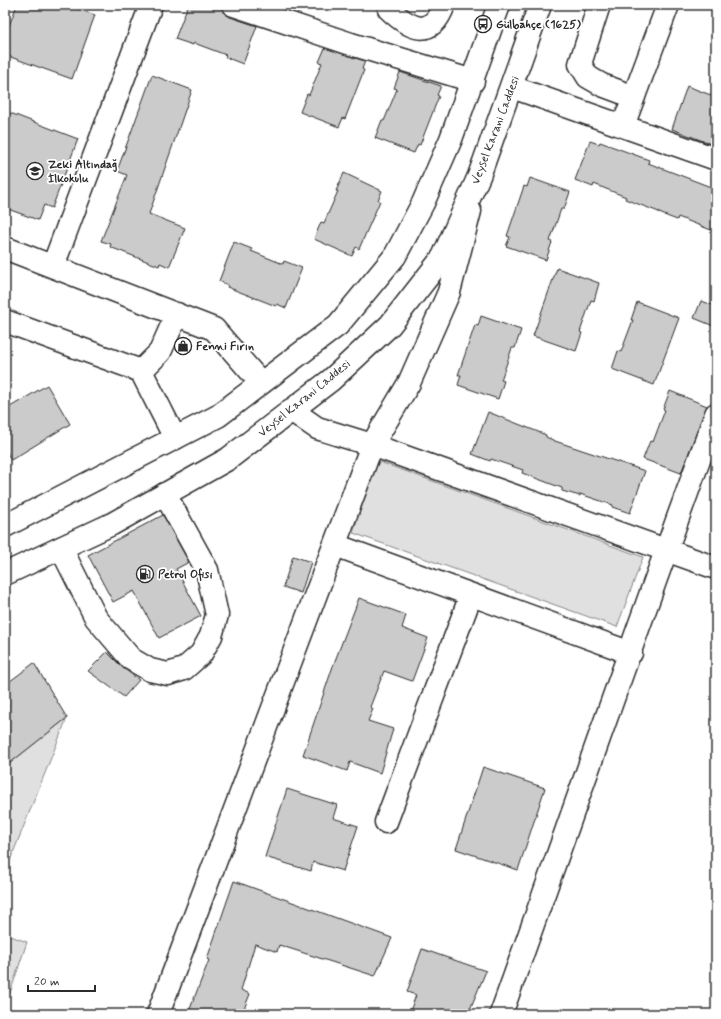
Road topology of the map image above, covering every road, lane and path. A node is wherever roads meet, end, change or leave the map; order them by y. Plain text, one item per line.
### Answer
1 (151, 5) edge
2 (234, 5) edge
3 (389, 5) edge
4 (444, 5) edge
5 (499, 5) edge
6 (540, 5) edge
7 (599, 5) edge
8 (668, 5) edge
9 (473, 81) junction
10 (512, 87) junction
11 (634, 97) junction
12 (623, 126) junction
13 (716, 159) edge
14 (479, 176) junction
15 (5, 248) edge
16 (53, 266) junction
17 (176, 314) junction
18 (5, 321) edge
19 (141, 371) junction
20 (261, 383) junction
21 (291, 410) junction
22 (716, 414) edge
23 (174, 438) junction
24 (372, 445) junction
25 (165, 494) junction
26 (5, 526) edge
27 (336, 545) junction
28 (61, 548) junction
29 (666, 550) junction
30 (716, 568) edge
31 (5, 574) edge
32 (471, 595) junction
33 (631, 652) junction
34 (386, 822) dead end
35 (158, 1014) edge
36 (502, 1014) edge

1 - 16 street
2 - 9 street
3 - 4 street
5 - 9 street
6 - 10 street, Veysel Karani Caddesi
7 - 11 street
8 - 11 street
9 - 20 street
10 - 12 street
10 - 14 street, Veysel Karani Caddesi
11 - 12 street
12 - 13 street
14 - 21 street, Veysel Karani Caddesi
14 - 24 street
15 - 16 street
16 - 17 street
17 - 19 street
17 - 20 street
18 - 19 street
19 - 23 street
20 - 23 street
21 - 24 street
21 - 25 street, Veysel Karani Caddesi
22 - 29 street
23 - 26 street
24 - 27 street
24 - 29 street
25 - 28 street, Veysel Karani Caddesi
25 - 28 street
27 - 32 street
27 - 35 street
28 - 31 street, Veysel Karani Caddesi
29 - 30 street
29 - 33 street
32 - 33 street
32 - 34 street
33 - 36 street

